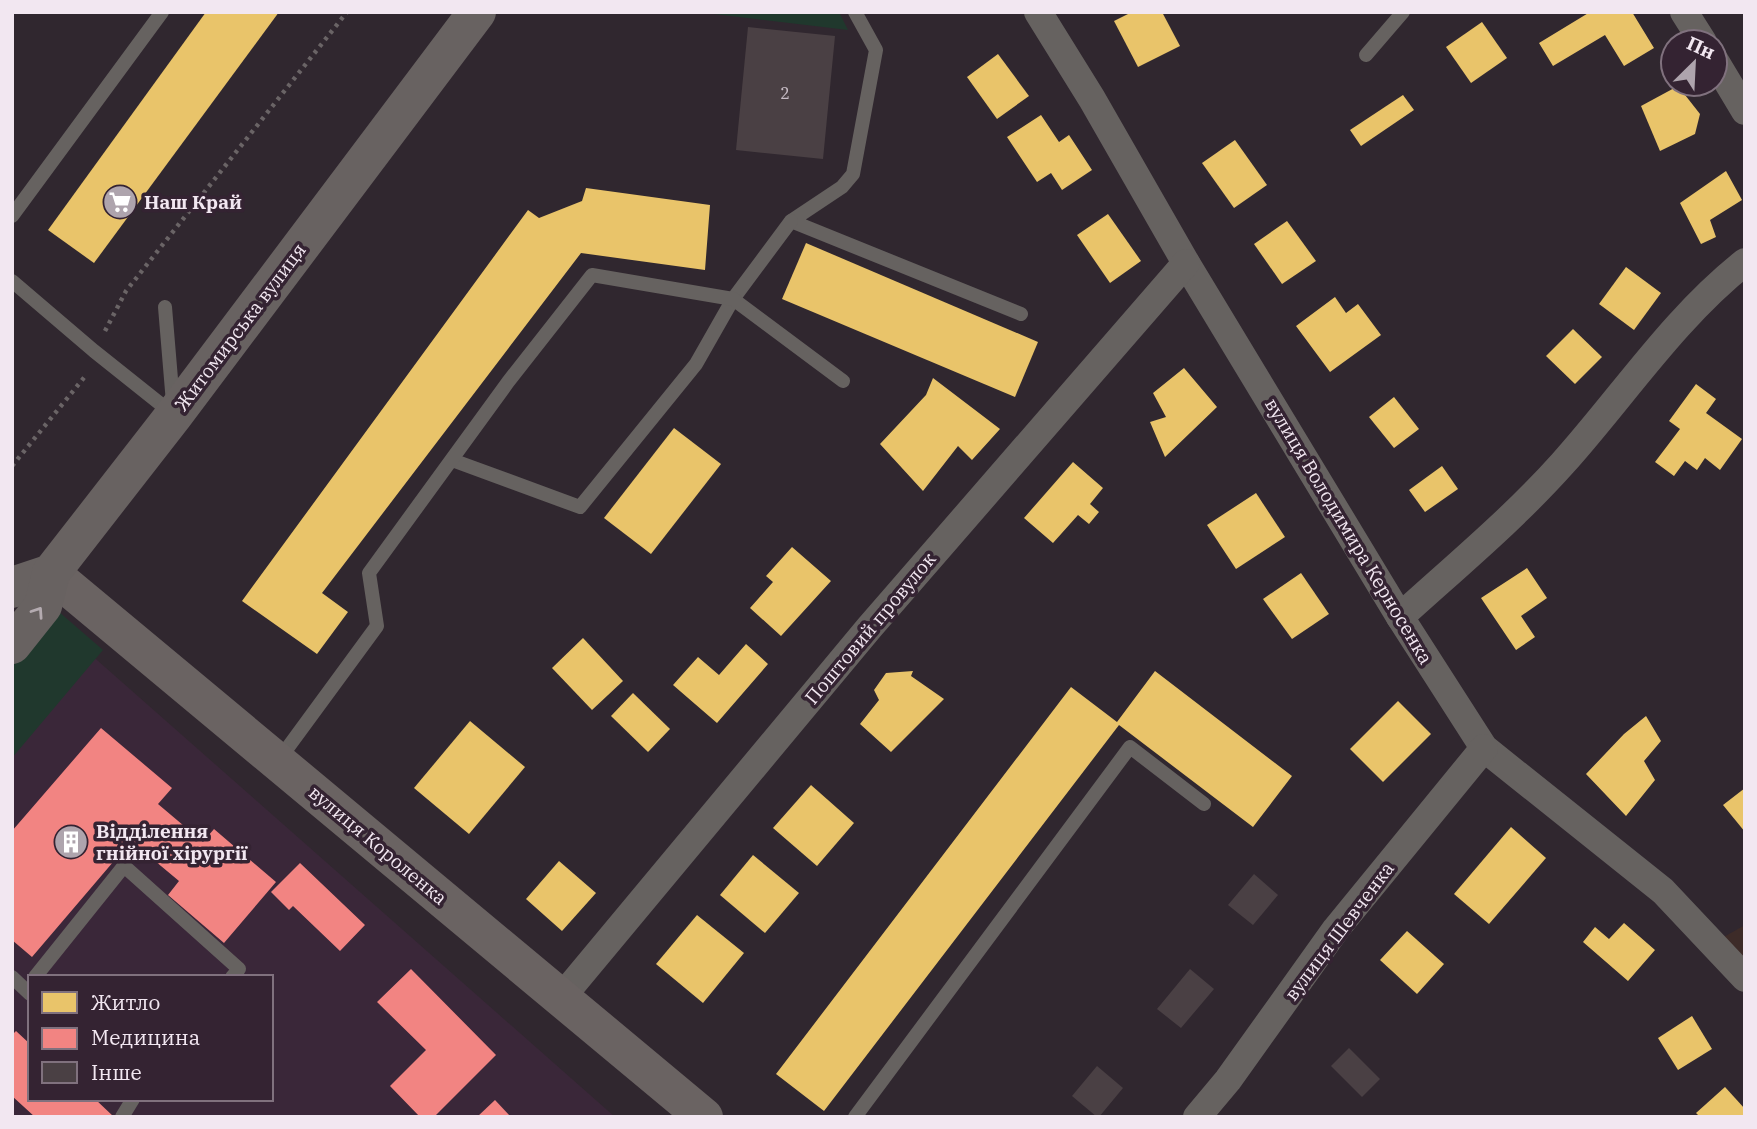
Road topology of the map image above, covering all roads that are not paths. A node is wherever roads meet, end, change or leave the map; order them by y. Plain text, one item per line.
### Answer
1 (162, 12) edge
2 (477, 12) edge
3 (855, 12) edge
4 (1038, 12) edge
5 (1403, 12) edge
6 (1684, 12) edge
7 (1694, 28) edge
8 (1366, 55) dead end
9 (1729, 84) edge
10 (1745, 111) edge
11 (12, 216) edge
12 (791, 221) junction
13 (1745, 262) edge
14 (1186, 263) junction
15 (12, 281) edge
16 (733, 299) junction
17 (164, 307) dead end
18 (1021, 314) dead end
19 (843, 381) dead end
20 (174, 415) junction
21 (452, 460) junction
22 (51, 573) junction
23 (12, 589) edge
24 (1400, 617) junction
25 (12, 645) edge
26 (1484, 748) junction
27 (278, 761) junction
28 (1205, 804) dead end
29 (37, 975) edge
30 (234, 975) edge
31 (12, 977) edge
32 (1745, 978) edge
33 (28, 988) edge
34 (561, 998) junction
35 (132, 1101) edge
36 (122, 1117) edge
37 (704, 1117) edge
38 (855, 1117) edge
39 (1197, 1117) edge

1 - 11 lane
2 - 20 main road, Житомирська вулиця
3 - 12 lane
4 - 14 street, вулиця Володимира Керносенка
5 - 8 lane
6 - 7 street
9 - 10 street
12 - 16 lane
12 - 18 lane
13 - 24 street
14 - 24 street, вулиця Володимира Керносенка
14 - 34 street, Поштовий провулок
15 - 20 lane
16 - 19 lane
16 - 21 lane
16 - 21 lane
17 - 20 lane
20 - 22 main road, Житомирська вулиця
21 - 27 lane
22 - 23 main road
25 -> 22 main road, Житомирська вулиця
22 - 27 main road, вулиця Короленка
24 - 26 street, вулиця Володимира Керносенка
26 - 32 street, вулиця Володимира Керносенка
26 - 39 street, вулиця Шевченка
27 - 34 main road, вулиця Короленка
28 - 38 lane
29 - 30 lane
31 - 33 lane
34 - 37 main road, вулиця Короленка
35 - 36 lane

